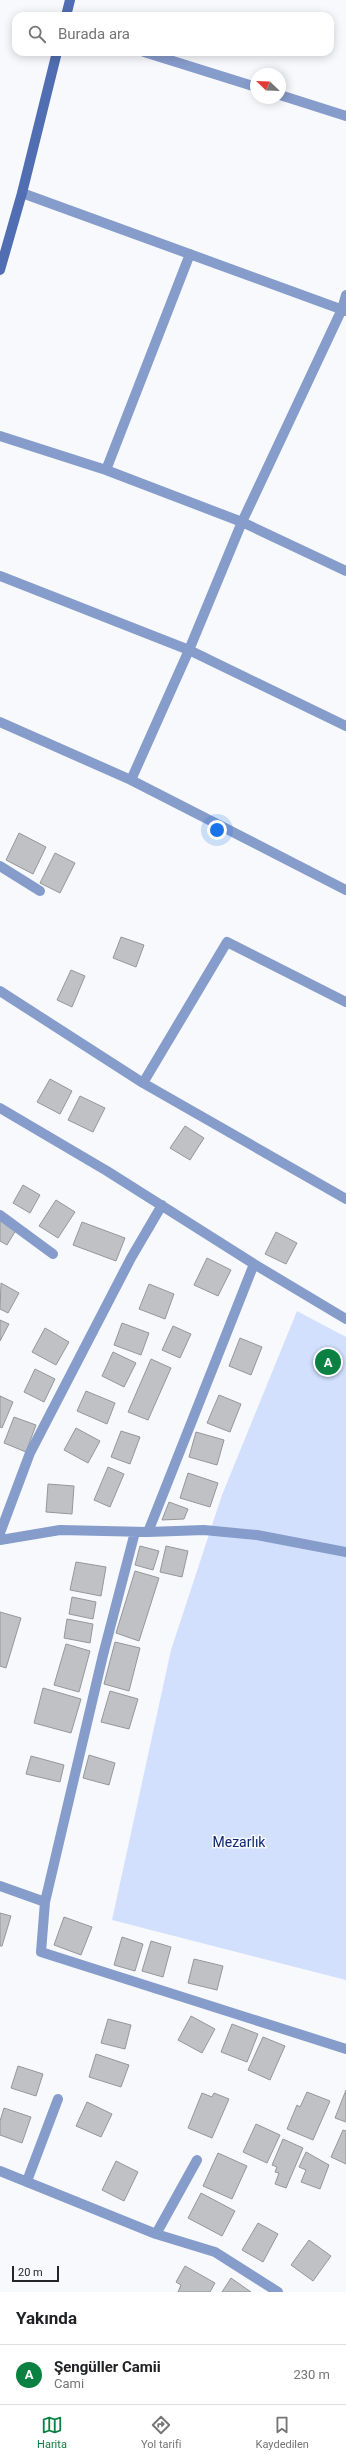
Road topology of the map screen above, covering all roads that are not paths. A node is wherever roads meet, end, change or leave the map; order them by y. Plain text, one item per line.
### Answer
1 (70, 0) edge
2 (67, 12) edge
3 (56, 56) edge
4 (156, 56) edge
5 (250, 86) edge
6 (286, 97) edge
7 (346, 116) edge
8 (22, 193) junction
9 (190, 254) junction
10 (0, 270) edge
11 (346, 295) edge
12 (344, 310) edge
13 (0, 436) edge
14 (106, 470) junction
15 (242, 522) junction
16 (346, 571) edge
17 (0, 576) edge
18 (189, 650) junction
19 (0, 722) edge
20 (346, 726) edge
21 (131, 780) junction
22 (0, 866) edge
23 (346, 890) edge
24 (40, 891) dead end
25 (0, 991) edge
26 (345, 1000) edge
27 (143, 1084) junction
28 (0, 1108) edge
29 (346, 1199) edge
30 (162, 1205) junction
31 (0, 1215) edge
32 (53, 1254) dead end
33 (254, 1264) junction
34 (346, 1319) edge
35 (135, 1532) junction
36 (148, 1532) junction
37 (0, 1533) edge
38 (0, 1540) edge
39 (346, 1552) edge
40 (0, 1886) edge
41 (45, 1902) junction
42 (346, 2049) edge
43 (58, 2099) dead end
44 (197, 2160) dead end
45 (0, 2171) edge
46 (27, 2181) junction
47 (156, 2234) junction
48 (278, 2292) edge

1 - 2 main road
3 - 8 main road
4 - 5 street
6 - 7 street
8 - 9 street
8 - 10 main road
9 - 12 street
9 - 14 street
11 - 12 street
12 - 15 street
13 - 14 street
14 - 15 street
15 - 16 street
15 - 18 street
17 - 18 street
18 - 20 street
18 - 21 street
19 - 21 street
21 - 23 street
22 - 24 street
25 - 27 street
26 - 27 street
27 - 29 street
28 - 30 street
30 - 33 street
30 - 37 street
31 - 32 street
33 - 34 street
33 - 36 street
35 - 36 street
35 - 38 street
35 - 41 street
36 - 39 street
40 - 41 street
41 - 42 street
43 - 46 street
44 - 47 street
45 - 46 street
46 - 47 street
47 - 48 street

